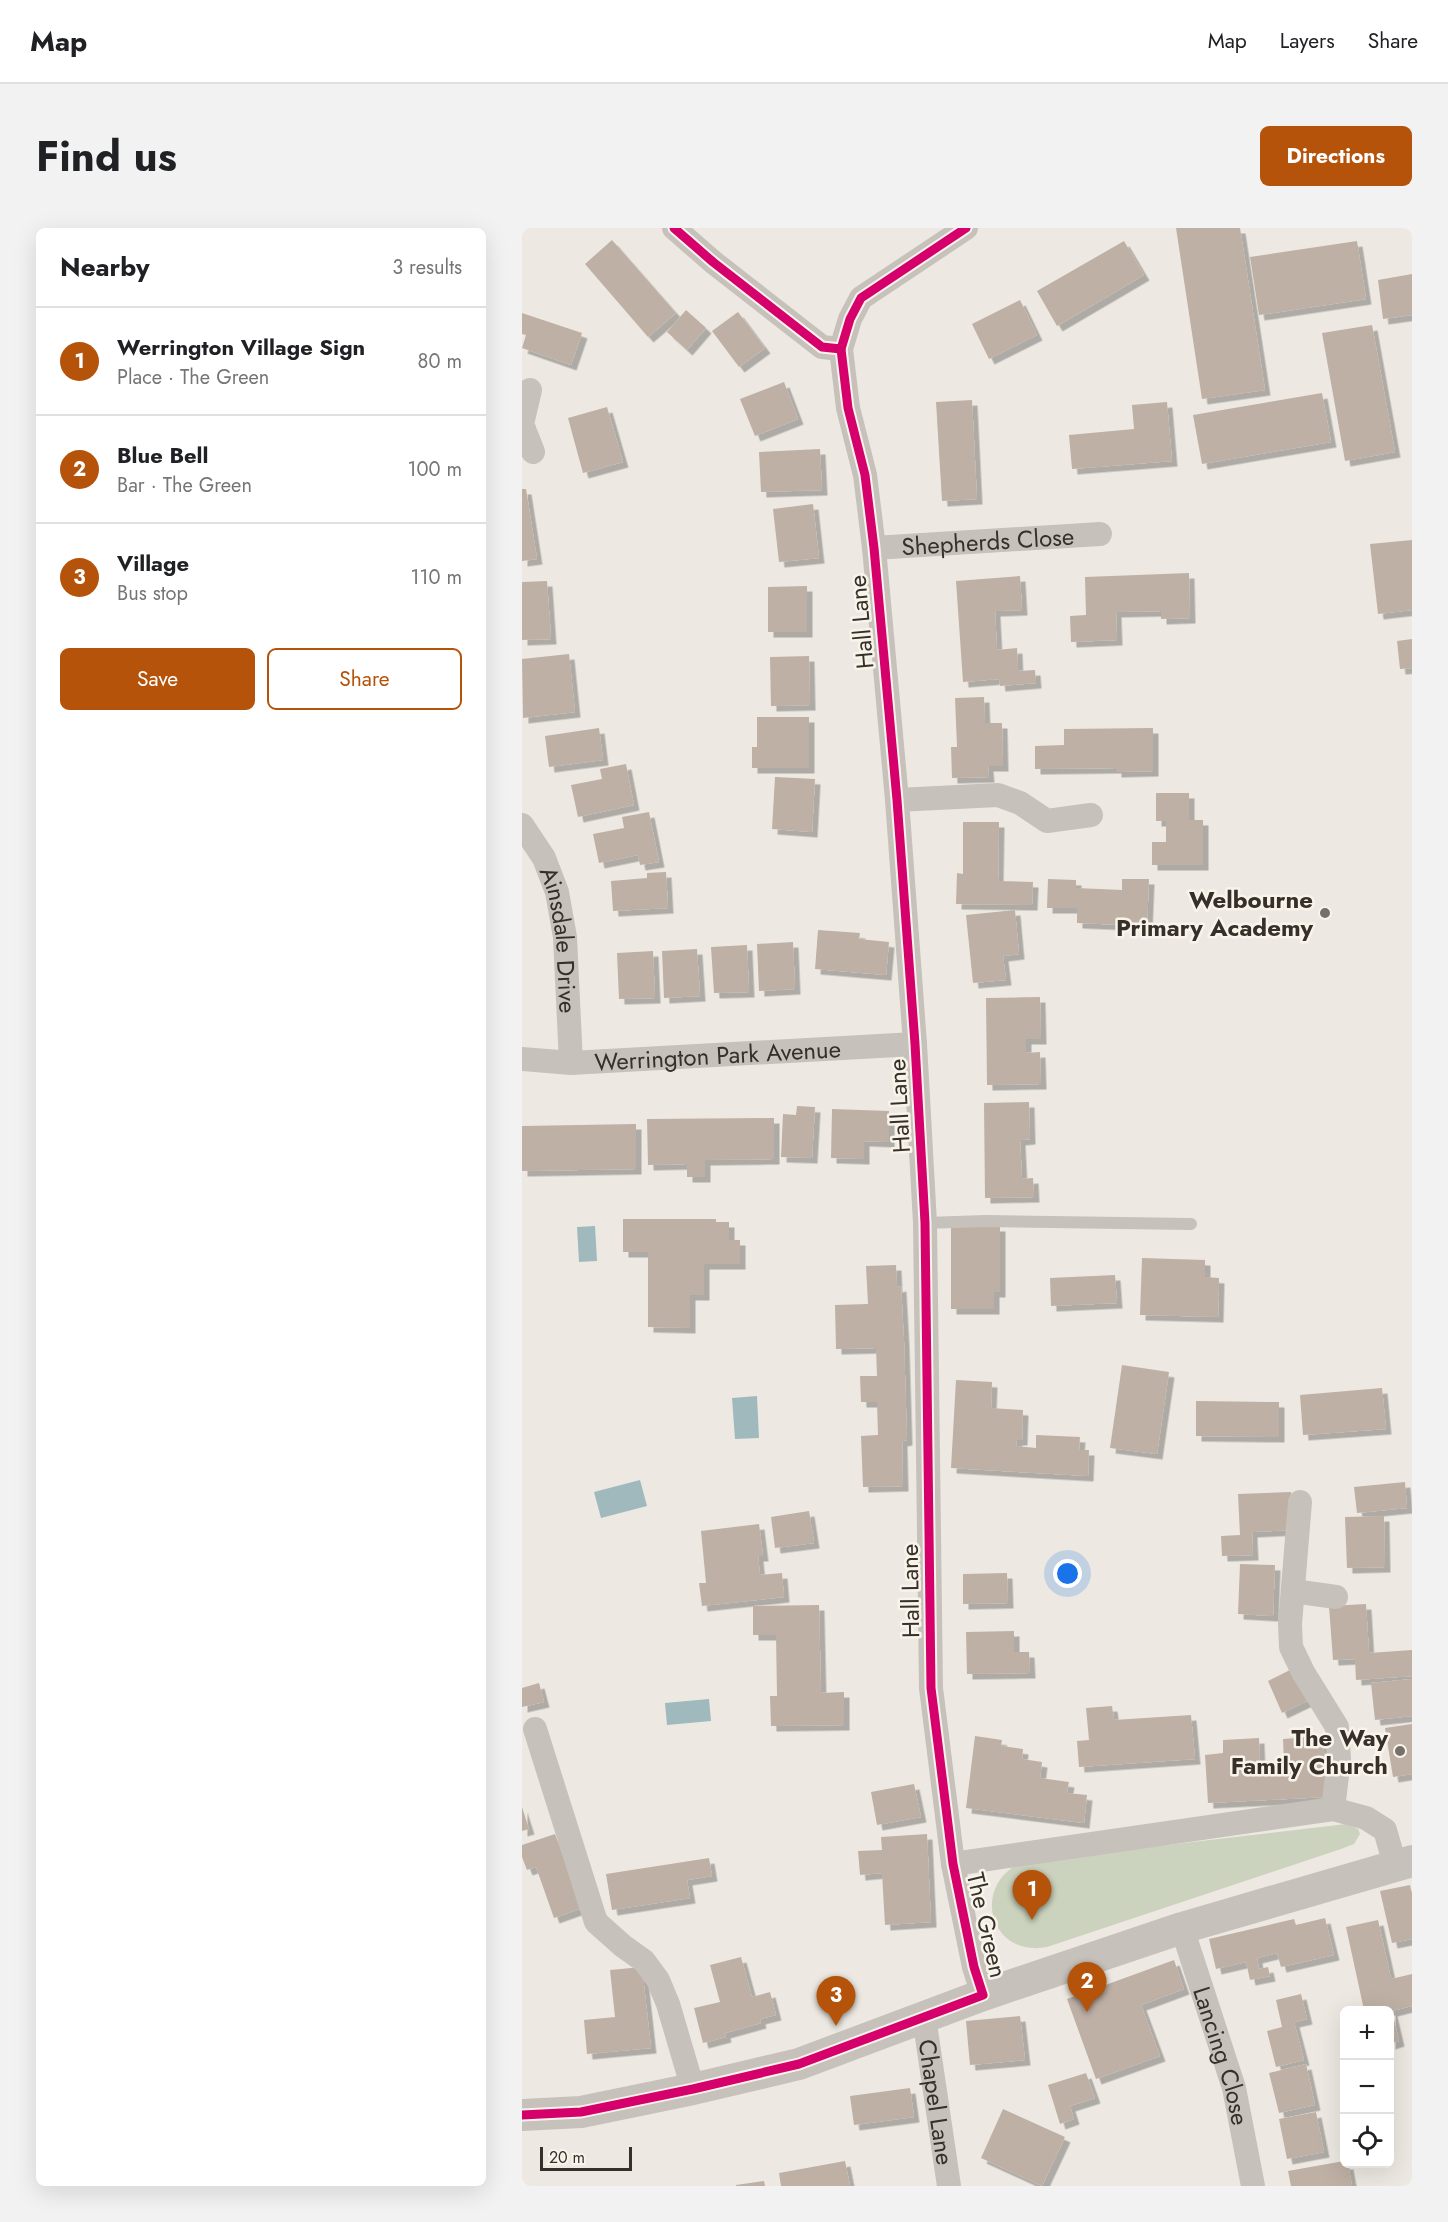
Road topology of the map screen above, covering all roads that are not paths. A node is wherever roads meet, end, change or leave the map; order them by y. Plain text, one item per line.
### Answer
1 (674, 228) edge
2 (966, 228) edge
3 (841, 349) junction
4 (530, 390) dead end
5 (522, 424) edge
6 (533, 452) dead end
7 (1100, 534) dead end
8 (874, 548) junction
9 (897, 800) junction
10 (1091, 815) dead end
11 (522, 825) edge
12 (915, 1044) junction
13 (522, 1059) edge
14 (571, 1063) junction
15 (925, 1223) junction
16 (1191, 1224) dead end
17 (1300, 1502) dead end
18 (1293, 1591) junction
19 (1336, 1597) dead end
20 (535, 1729) dead end
21 (1333, 1809) junction
22 (1404, 1863) edge
23 (952, 1864) junction
24 (1182, 1928) junction
25 (983, 1995) junction
26 (924, 2017) junction
27 (693, 2089) junction
28 (522, 2115) edge
29 (949, 2186) edge
30 (1253, 2186) edge

1 - 3 street
2 - 3 street
3 - 8 street, Hall Lane
4 - 5 street
5 - 6 street
7 - 8 street, Shepherds Close
8 - 9 street, Hall Lane
9 - 10 street
9 - 12 street, Hall Lane
11 - 14 street, Ainsdale Drive
12 - 14 street, Werrington Park Avenue
12 - 15 street, Hall Lane
13 - 14 street, Werrington Park Avenue
15 - 16 lane
15 - 23 street, Hall Lane
17 - 18 street
18 - 19 street
18 - 21 street
20 - 27 street
21 - 22 street, The Green
21 - 23 street, The Green
22 - 24 street, The Green
23 - 25 street, The Green
24 - 25 street, The Green
24 - 30 street, Lancing Close
25 - 26 street
26 - 27 street
26 - 29 street, Chapel Lane
27 - 28 street

